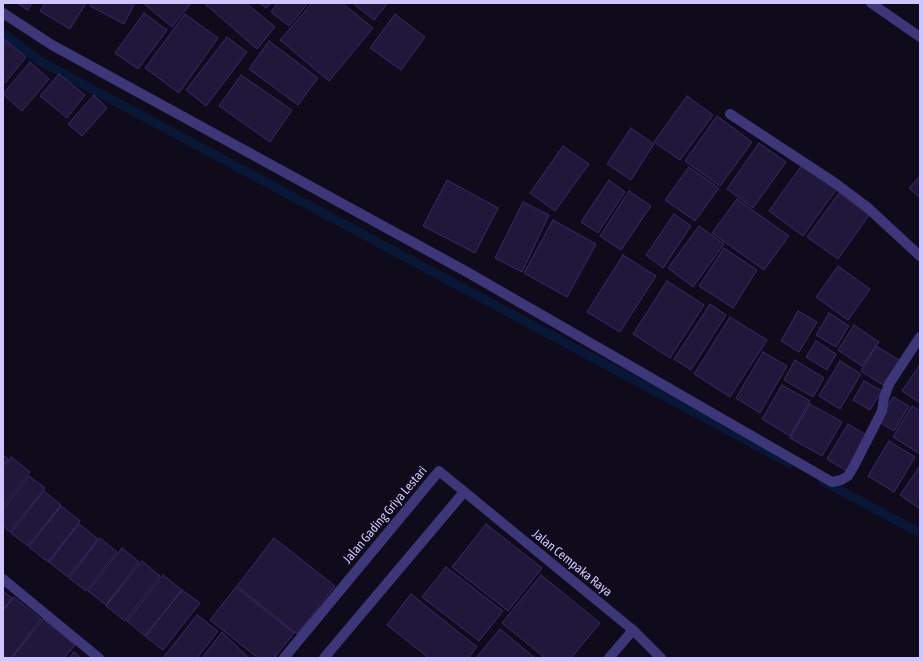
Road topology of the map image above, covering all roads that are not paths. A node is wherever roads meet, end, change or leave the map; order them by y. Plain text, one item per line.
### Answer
1 (871, 3) edge
2 (3, 13) edge
3 (920, 37) edge
4 (730, 114) dead end
5 (920, 256) edge
6 (920, 337) edge
7 (464, 492) junction
8 (3, 579) edge
9 (633, 630) junction
10 (99, 658) edge
11 (284, 658) edge
12 (324, 658) edge
13 (609, 658) edge
14 (661, 658) edge

1 - 3 street
2 - 6 street
4 - 5 street
7 - 9 street, Jalan Cempaka Raya
7 - 11 street, Jalan Gading Griya Lestari
7 - 12 street
8 - 10 street
9 - 13 street
9 - 14 street, Jalan Cempaka Raya

